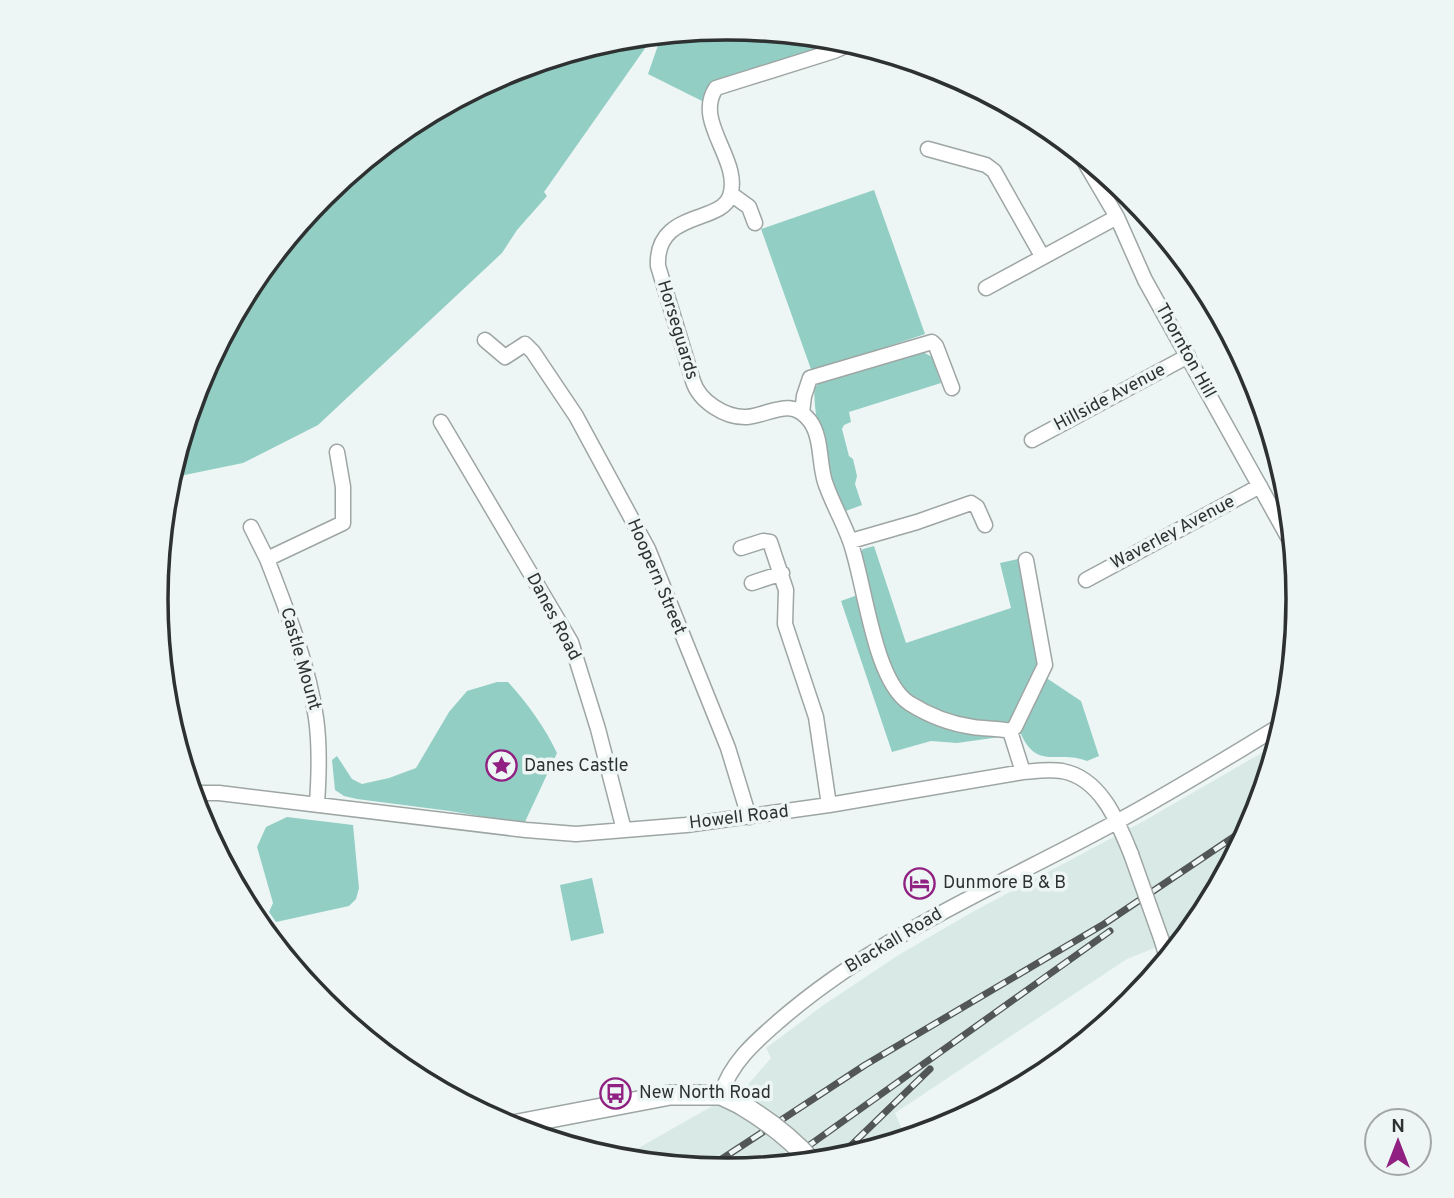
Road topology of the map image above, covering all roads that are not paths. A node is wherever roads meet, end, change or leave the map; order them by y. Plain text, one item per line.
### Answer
1 (835, 51) edge
2 (928, 149) dead end
3 (1094, 178) edge
4 (731, 194) junction
5 (1116, 216) junction
6 (755, 223) dead end
7 (1042, 256) junction
8 (986, 288) dead end
9 (485, 340) dead end
10 (1188, 356) junction
11 (952, 388) dead end
12 (802, 413) junction
13 (441, 422) dead end
14 (1032, 440) dead end
15 (337, 453) dead end
16 (1260, 486) junction
17 (1281, 524) edge
18 (985, 525) dead end
19 (251, 527) dead end
20 (850, 541) junction
21 (741, 548) dead end
22 (267, 559) junction
23 (1026, 560) dead end
24 (782, 573) junction
25 (1086, 580) dead end
26 (752, 583) dead end
27 (1010, 731) junction
28 (1270, 732) edge
29 (1023, 772) junction
30 (203, 793) edge
31 (317, 803) junction
32 (829, 805) junction
33 (749, 817) junction
34 (1117, 822) junction
35 (624, 830) junction
36 (1164, 947) edge
37 (721, 1095) junction
38 (531, 1122) edge
39 (803, 1152) edge

1 - 4 street
2 - 7 street
3 - 5 street, Thornton Hill
4 - 6 street
4 - 12 street, Horseguards
5 - 7 street
5 - 10 street, Thornton Hill
7 - 8 street
9 - 33 street, Hoopern Street
10 - 14 street, Hillside Avenue
10 - 16 street, Thornton Hill
11 - 12 street
12 - 20 street
13 - 35 street, Danes Road
15 - 22 street
16 - 17 street, Thornton Hill
16 - 25 street, Waverley Avenue
18 - 20 street
19 - 22 street, Castle Mount
20 - 27 street
21 - 24 street
22 - 31 street, Castle Mount
23 - 27 street
24 - 26 street
24 - 32 street
27 - 29 street
28 - 34 street, Blackall Road
29 - 32 street, Howell Road
29 - 34 street, Howell Road
30 - 31 street, Howell Road
31 - 35 street, Howell Road
32 - 33 street, Howell Road
33 - 35 street, Howell Road
34 - 36 street, Howell Road, bridge
34 - 37 street, Blackall Road
37 - 38 main road
37 - 39 main road, bridge

